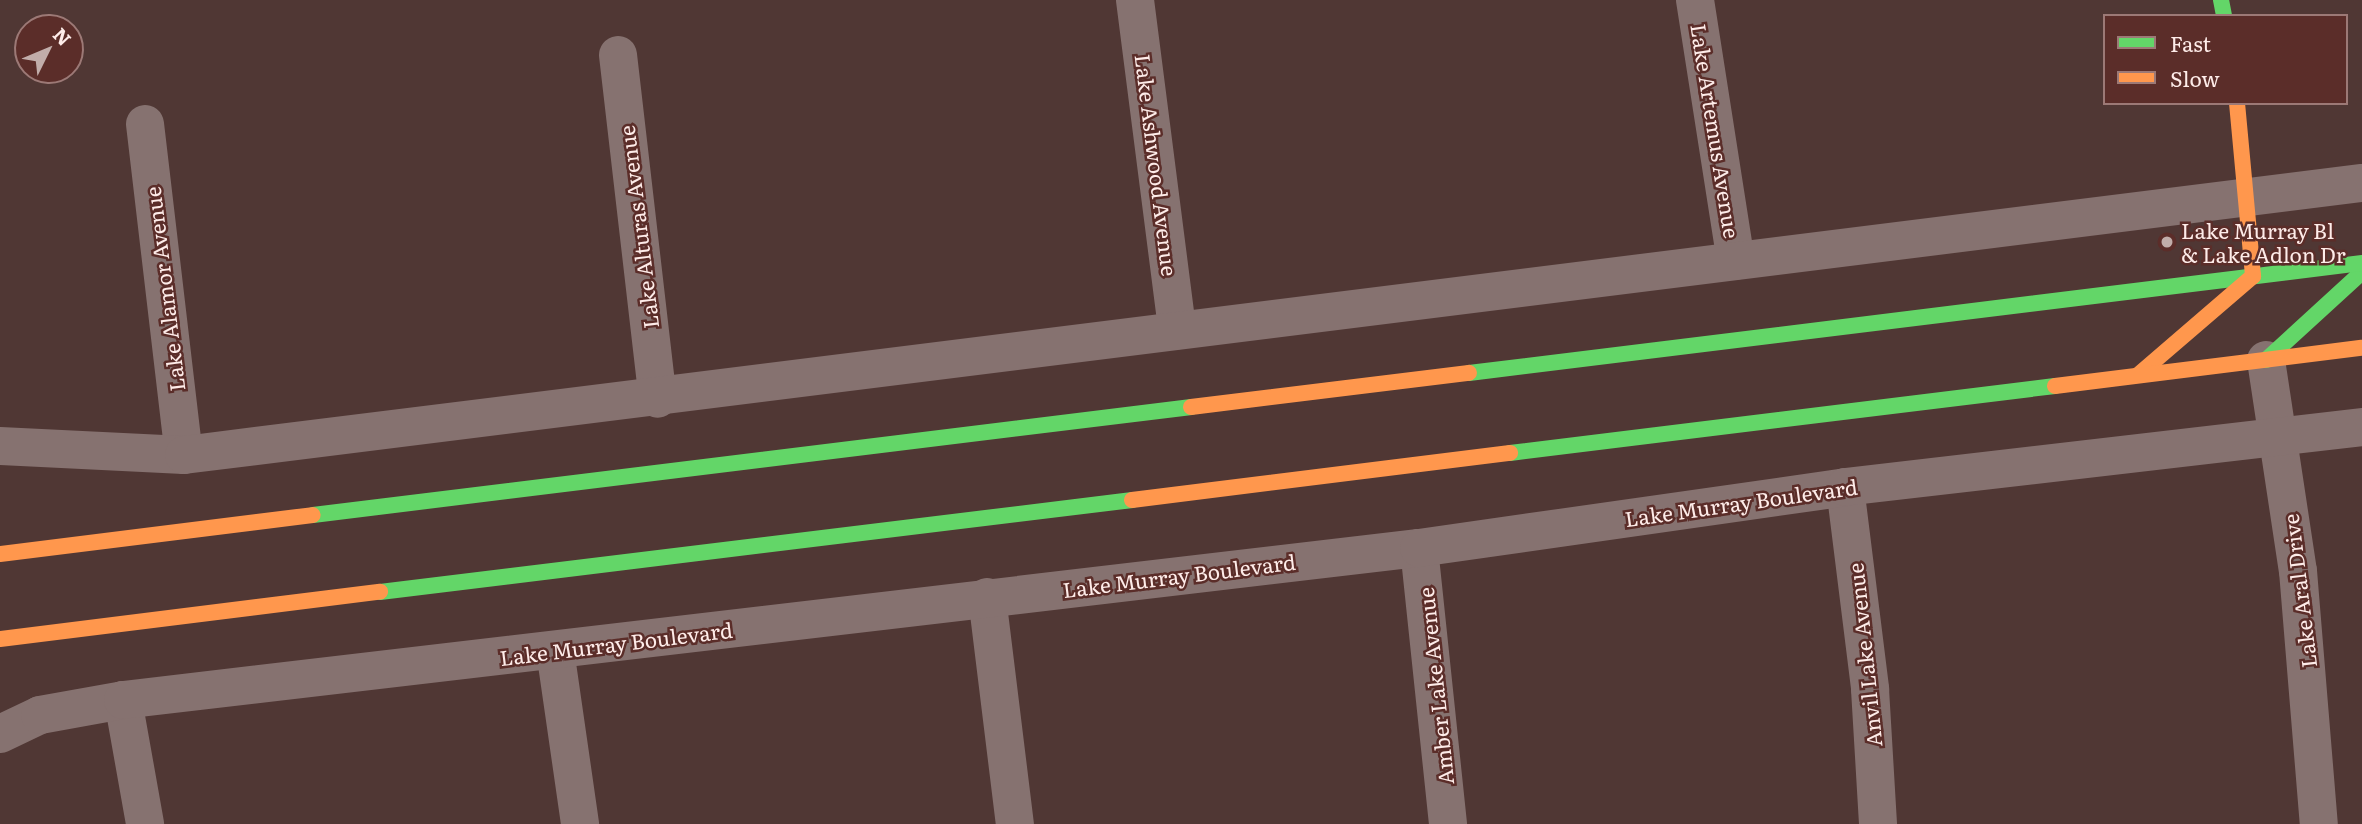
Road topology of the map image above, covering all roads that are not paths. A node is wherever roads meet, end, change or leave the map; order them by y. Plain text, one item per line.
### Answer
1 (1135, 0) edge
2 (1695, 0) edge
3 (618, 55) dead end
4 (2237, 105) edge
5 (145, 124) dead end
6 (2362, 183) edge
7 (2249, 197) junction
8 (1737, 261) junction
9 (2362, 262) edge
10 (2362, 272) edge
11 (2253, 276) junction
12 (1177, 330) junction
13 (2362, 348) edge
14 (2266, 360) junction
15 (2138, 375) junction
16 (658, 399) junction
17 (2362, 427) edge
18 (2280, 437) junction
19 (0, 446) edge
20 (184, 455) junction
21 (1845, 487) junction
22 (1419, 548) junction
23 (0, 554) edge
24 (987, 597) junction
25 (0, 639) edge
26 (555, 650) junction
27 (123, 700) junction
28 (0, 734) edge
29 (145, 824) edge
30 (580, 824) edge
31 (1015, 824) edge
32 (1448, 824) edge
33 (1878, 824) edge
34 (2319, 824) edge

1 - 12 street, Lake Ashwood Avenue
2 - 8 street, Lake Artemus Avenue
3 - 16 street, Lake Alturas Avenue
4 - 7 main road
5 - 20 street, Lake Alamor Avenue
6 - 7 street
7 - 8 street
7 - 11 main road
8 - 12 street
9 - 11 main road
10 - 14 main road
11 - 15 main road
11 - 23 main road
12 - 16 street
13 - 14 main road
14 - 15 main road
14 - 18 street, Lake Aral Drive
15 - 25 main road
16 - 20 street
17 - 18 street, Lake Murray Boulevard
18 - 21 street, Lake Murray Boulevard
18 - 34 street, Lake Aral Drive
19 - 20 street
21 - 22 street, Lake Murray Boulevard
21 - 33 street, Anvil Lake Avenue
22 - 24 street, Lake Murray Boulevard
22 - 32 street, Amber Lake Avenue
24 - 26 street, Lake Murray Boulevard
24 - 31 street
26 - 27 street, Lake Murray Boulevard
26 - 30 street
27 - 28 street, Lake Murray Boulevard
27 - 29 street

